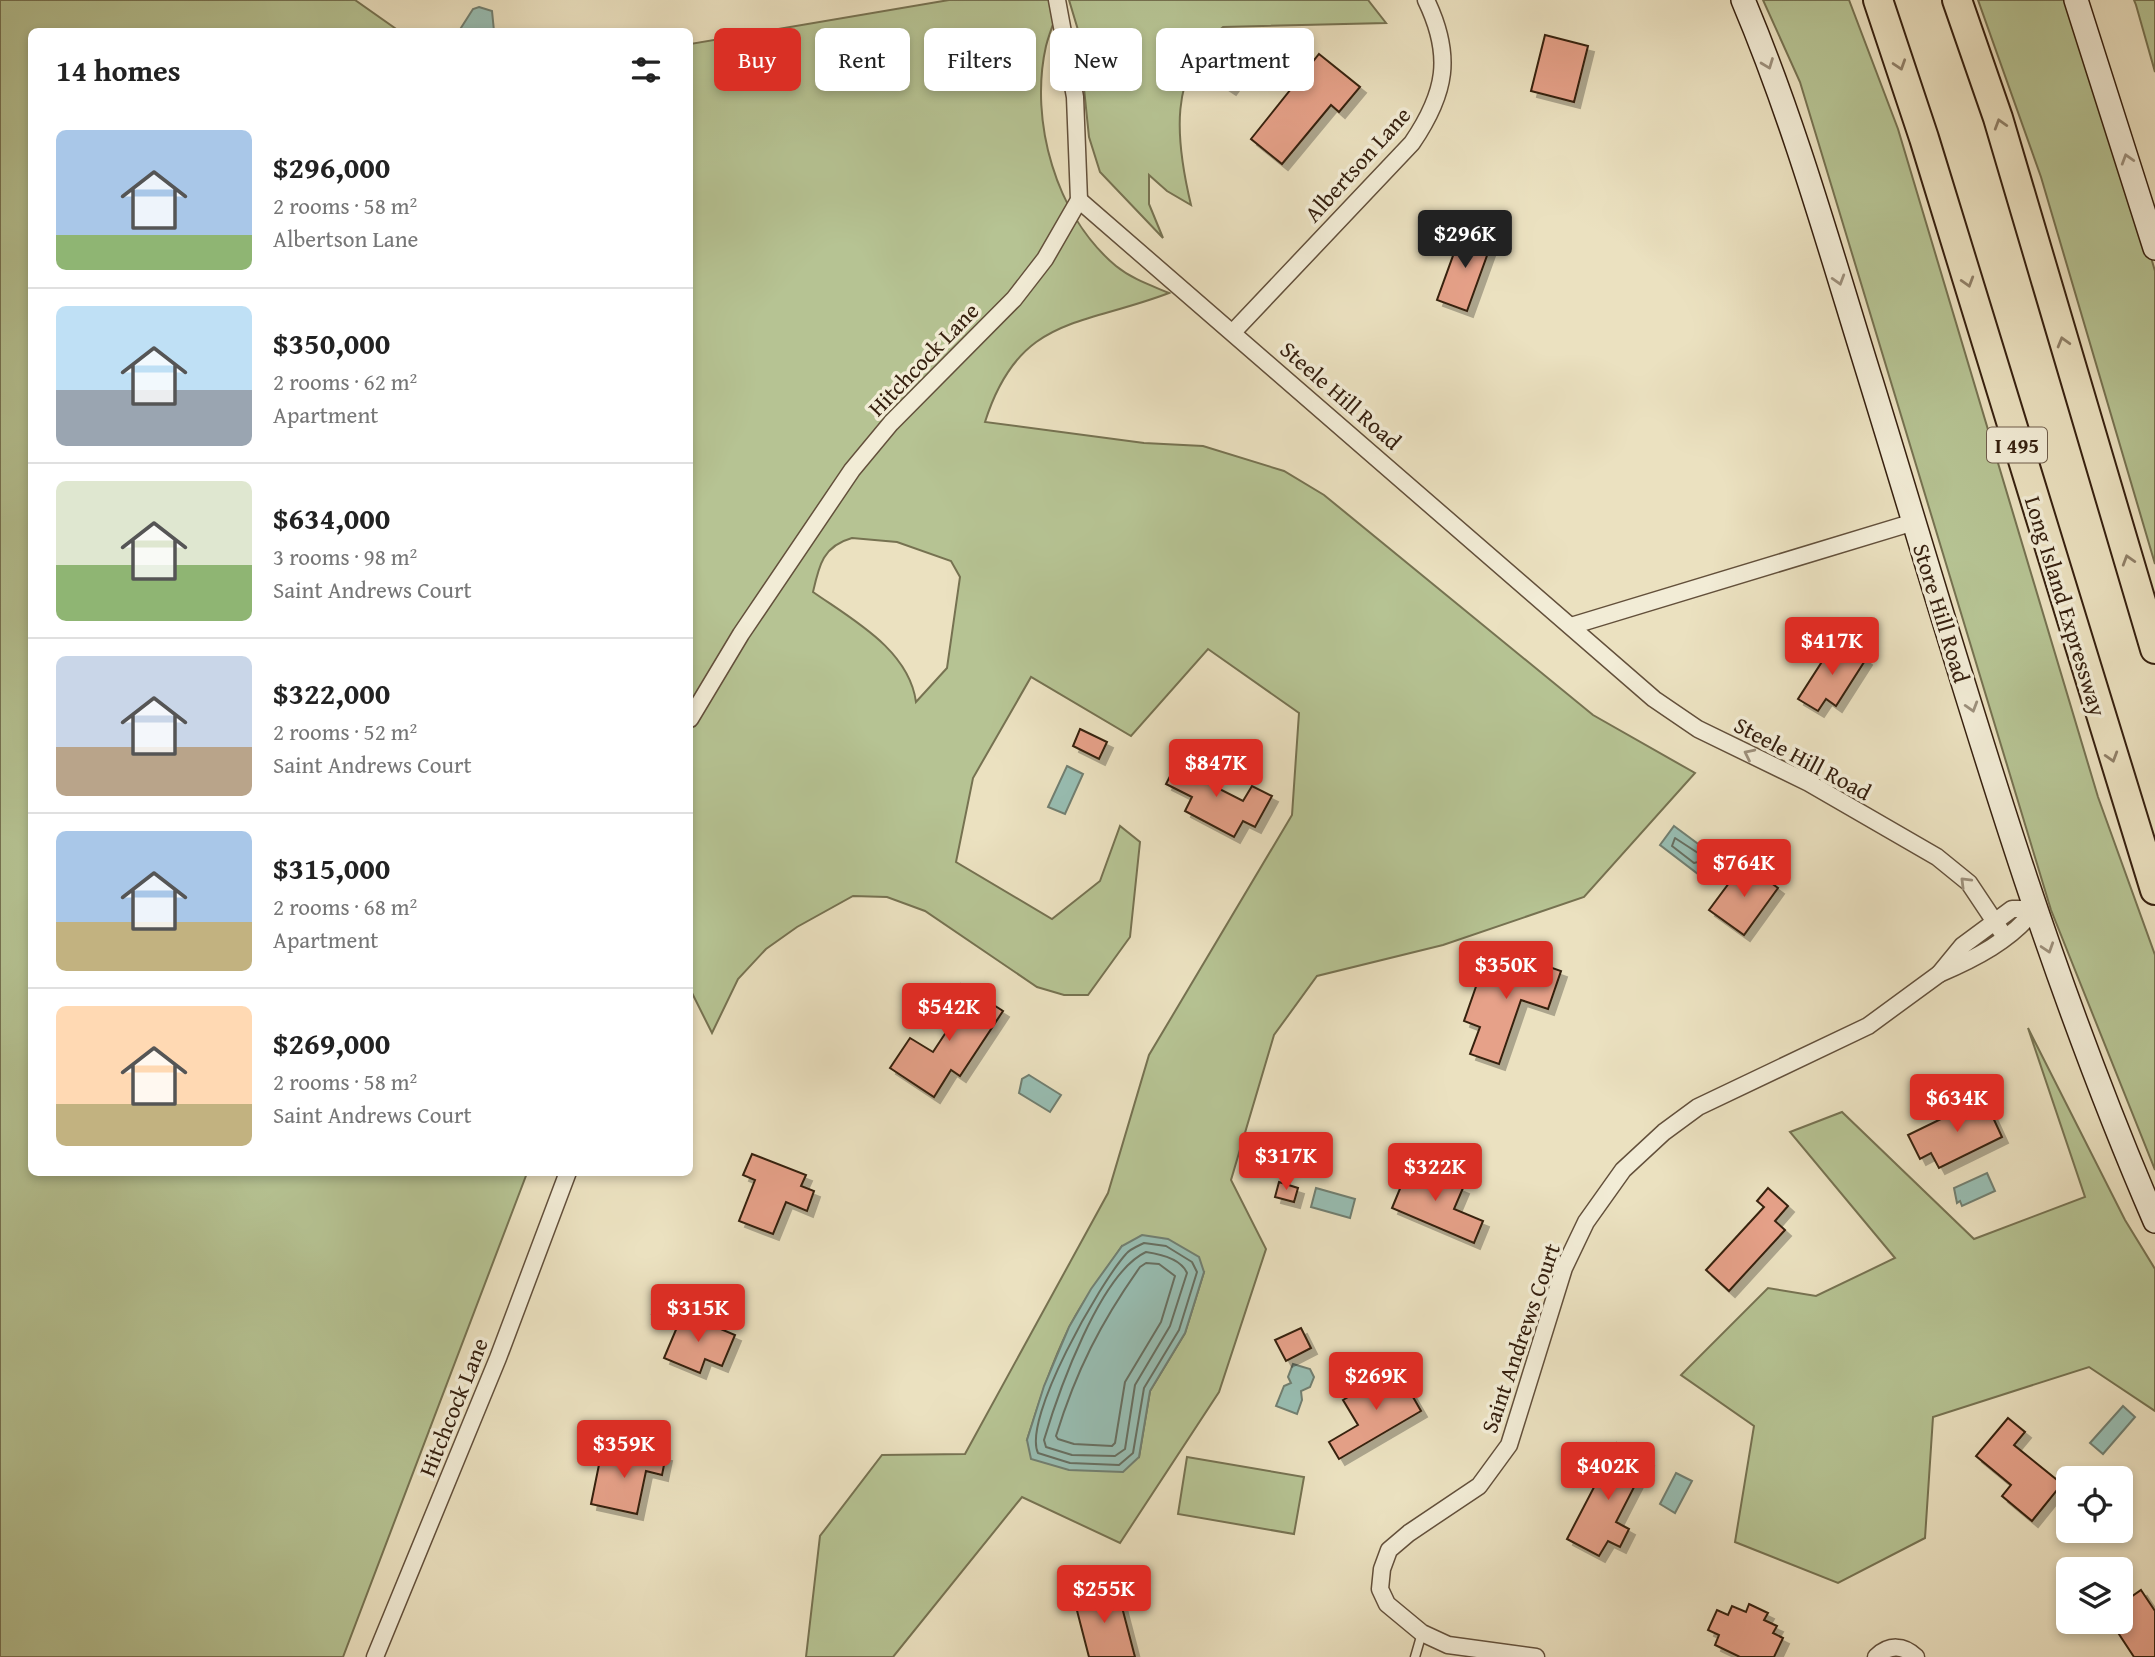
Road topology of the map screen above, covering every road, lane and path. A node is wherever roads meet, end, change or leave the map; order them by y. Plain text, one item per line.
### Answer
1 (1057, 0) edge
2 (1426, 0) edge
3 (1743, 0) edge
4 (1878, 0) edge
5 (1957, 0) edge
6 (2077, 0) edge
7 (1079, 200) junction
8 (2155, 248) edge
9 (1234, 331) junction
10 (1914, 522) junction
11 (1571, 626) junction
12 (2155, 649) edge
13 (693, 714) edge
14 (2155, 890) edge
15 (2035, 909) junction
16 (1995, 921) junction
17 (2005, 937) junction
18 (1939, 974) junction
19 (566, 1176) edge
20 (2155, 1220) edge
21 (1422, 1633) junction
22 (375, 1657) edge
23 (1415, 1657) edge
24 (1536, 1657) edge
25 (1876, 1657) edge
26 (1916, 1657) edge

1 - 7 street
2 - 9 street, Albertson Lane
3 -> 10 main road, Store Hill Road
4 -> 14 highway, Long Island Expressway / I 495
12 -> 5 highway
8 -> 6 main road
7 - 9 street, Steele Hill Road
7 - 13 street, Hitchcock Lane
9 - 11 street, Steele Hill Road
10 - 11 street
10 -> 15 main road, Store Hill Road
16 -> 11 street, Steele Hill Road
15 - 16 street, Saint Andrews Court
15 - 17 street, Saint Andrews Court
15 -> 20 main road, Store Hill Road
16 - 17 street, Steele Hill Road
16 - 18 street, Saint Andrews Court
17 - 18 street, Saint Andrews Court
18 - 21 street, Saint Andrews Court
19 - 22 street, Hitchcock Lane
21 - 23 lane
21 - 24 street, Saint Andrews Court
25 - 26 street

